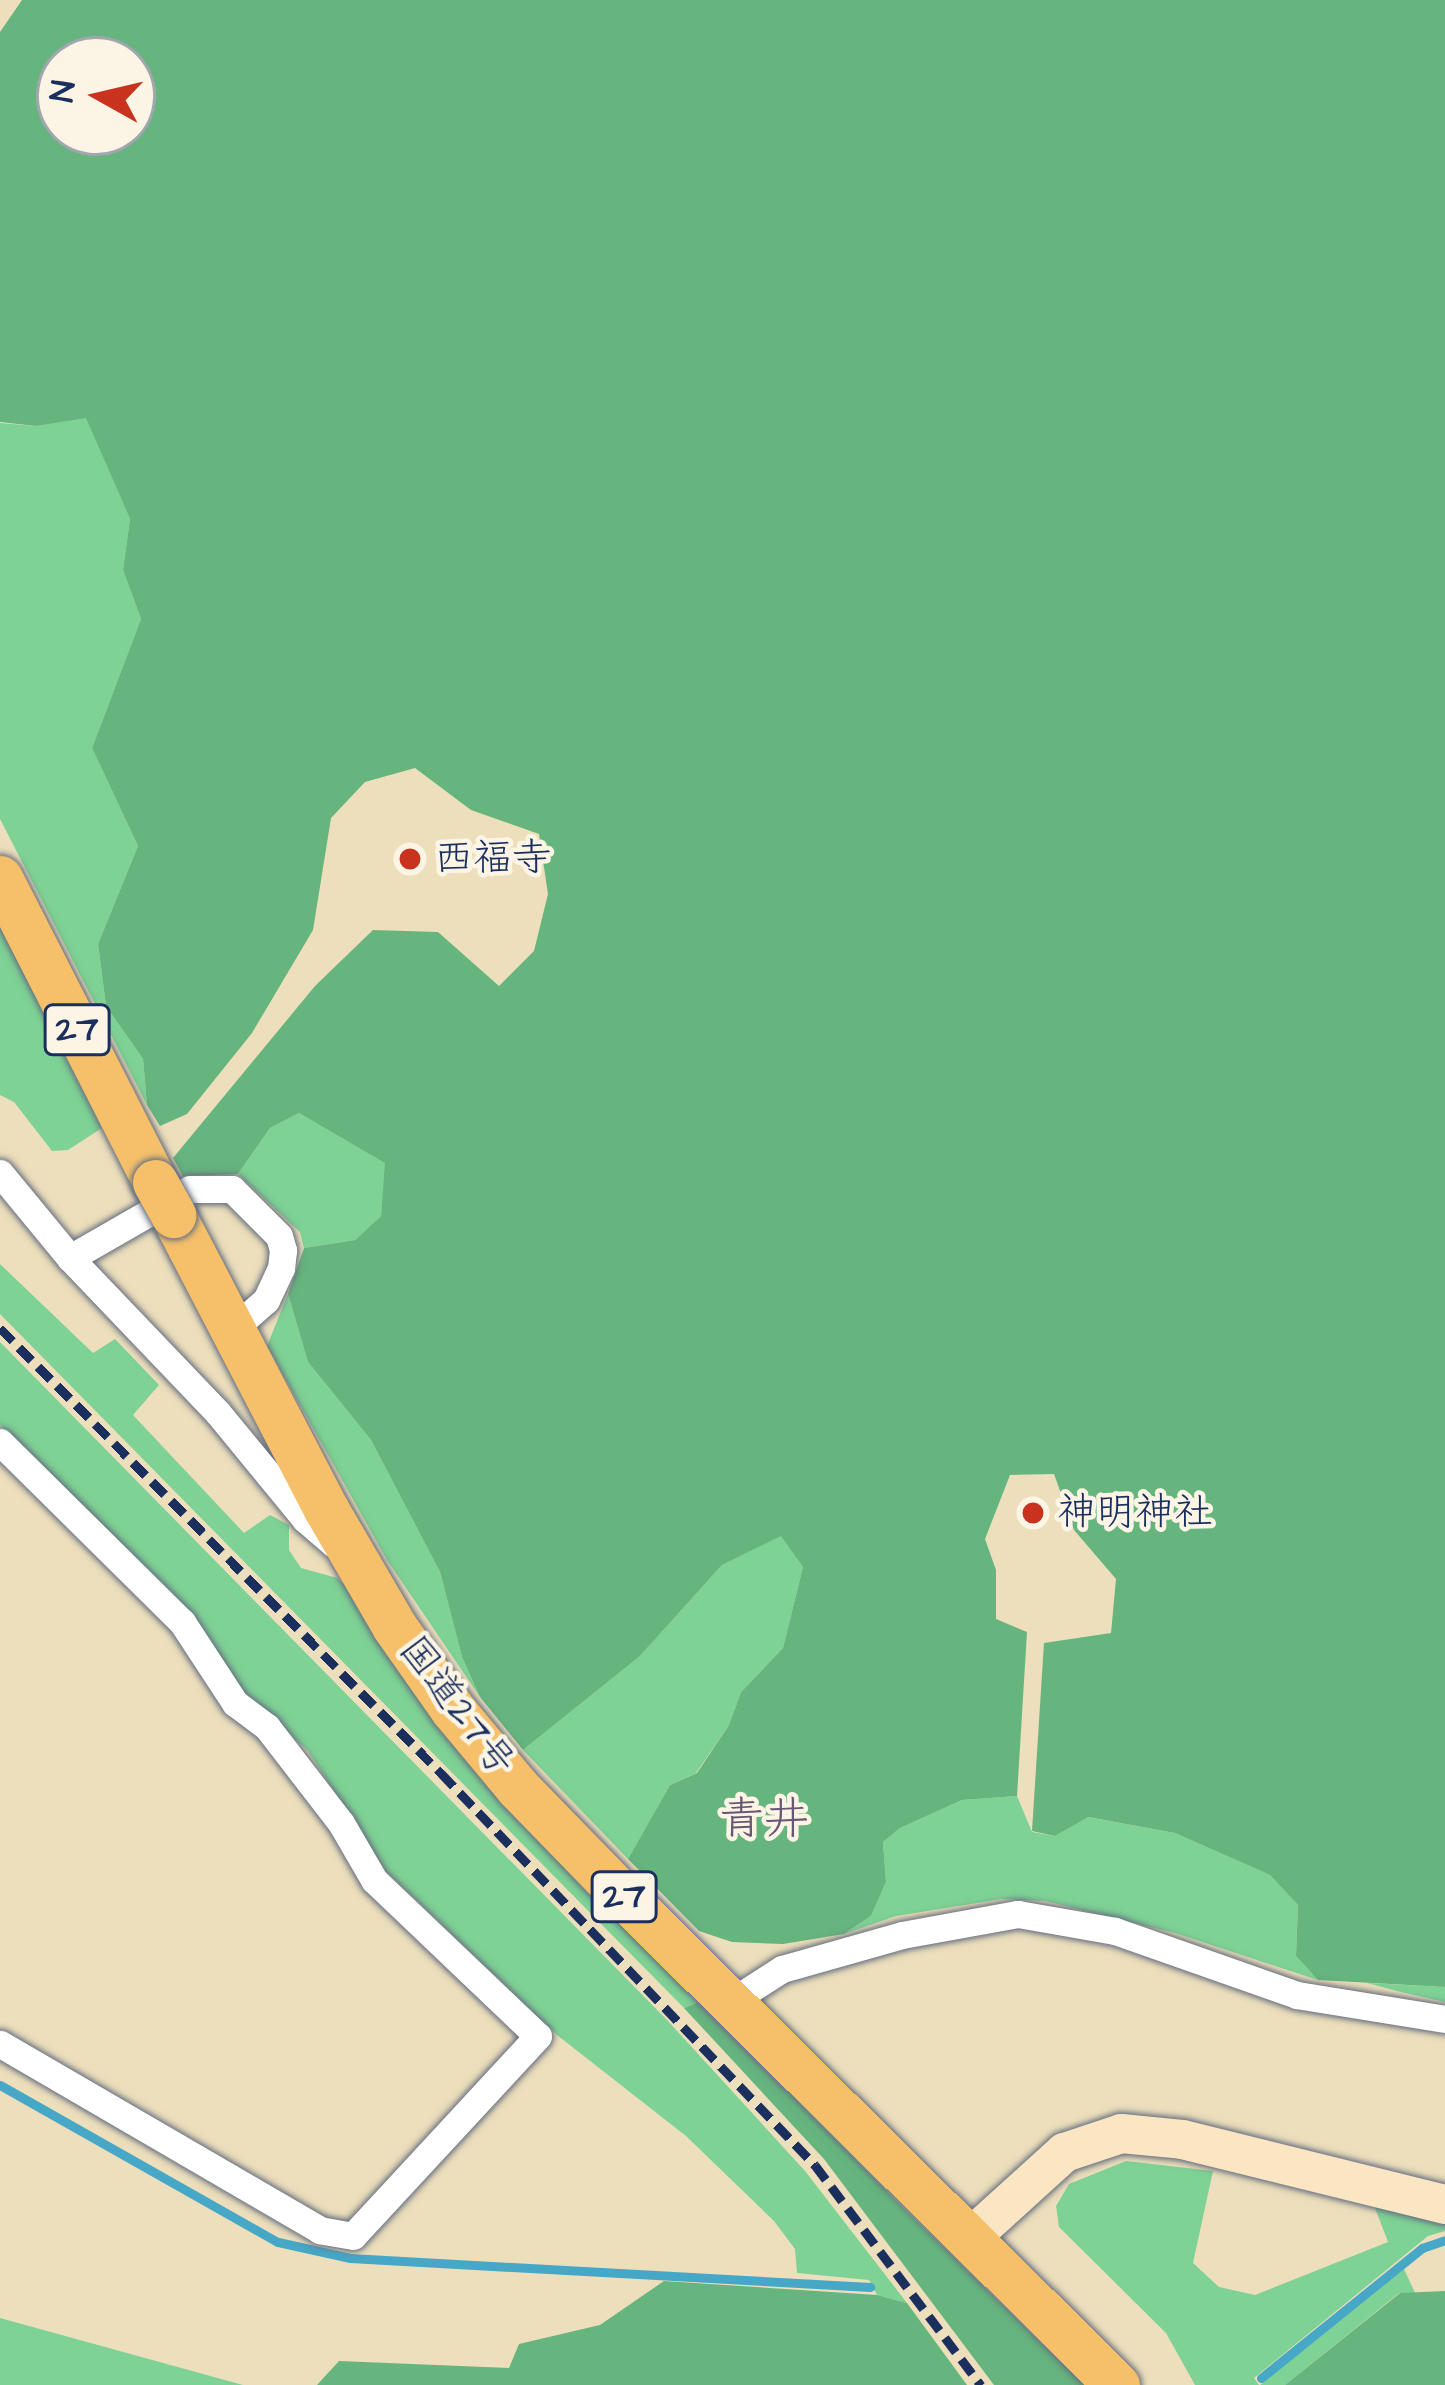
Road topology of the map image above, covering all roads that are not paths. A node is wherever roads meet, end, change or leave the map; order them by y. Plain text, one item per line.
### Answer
1 (0, 878) edge
2 (0, 1173) edge
3 (70, 1258) junction
4 (232, 1330) junction
5 (0, 1442) edge
6 (356, 1562) junction
7 (730, 2003) junction
8 (1445, 2019) edge
9 (0, 2044) edge
10 (1445, 2204) edge
11 (968, 2239) junction
12 (1117, 2385) edge

1 - 4 highway, 国道27号 / 27
2 - 3 street
3 - 4 street
3 - 6 street
4 - 6 highway, 国道27号 / 27
5 - 9 street
6 - 7 highway, 国道27号 / 27
7 - 8 street
7 - 11 highway, 国道27号 / 27
10 - 11 main road
11 - 12 highway, 国道27号 / 27

